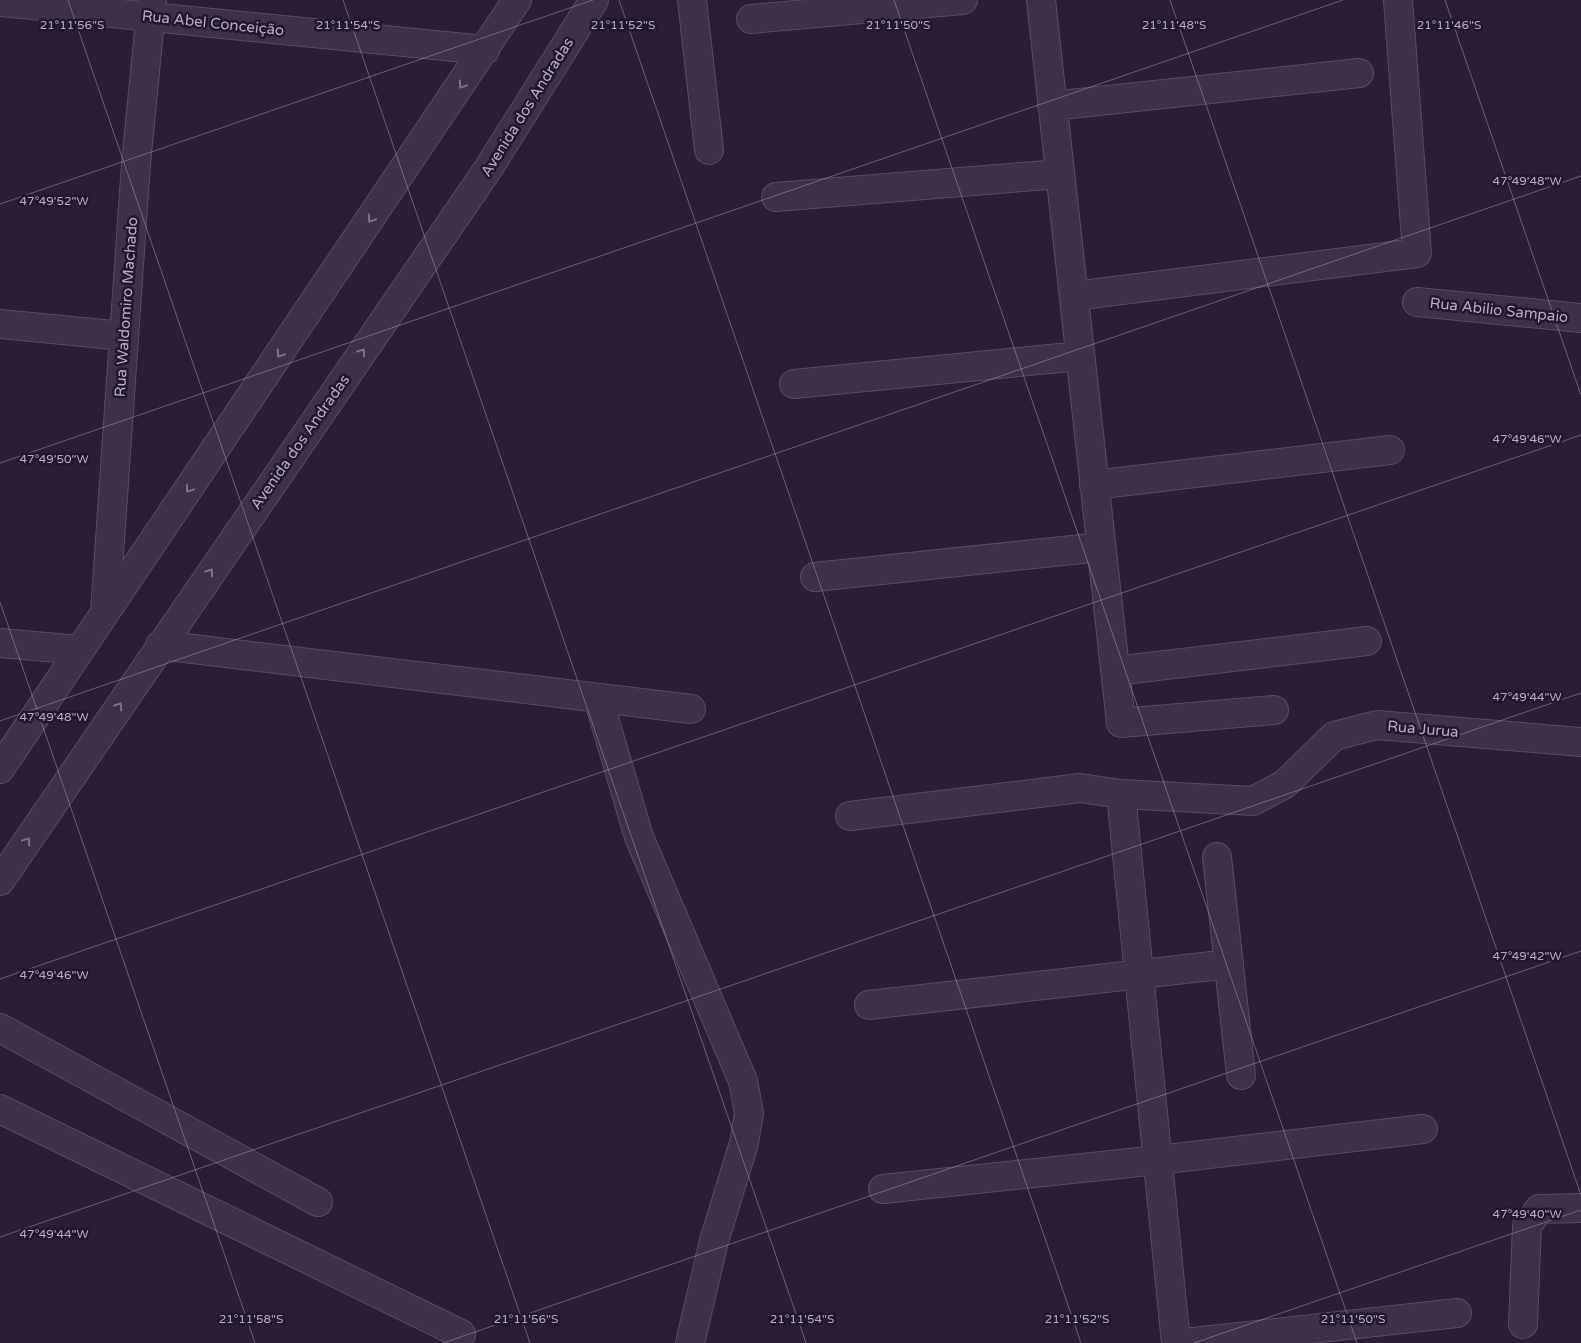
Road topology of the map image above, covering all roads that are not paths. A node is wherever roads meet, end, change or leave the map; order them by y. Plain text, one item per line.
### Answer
1 (517, 0) edge
2 (594, 0) edge
3 (692, 0) edge
4 (963, 0) edge
5 (1040, 0) edge
6 (1398, 0) edge
7 (0, 2) edge
8 (151, 8) edge
9 (751, 19) dead end
10 (485, 50) junction
11 (1359, 73) dead end
12 (1052, 106) junction
13 (709, 150) dead end
14 (1060, 174) junction
15 (776, 197) dead end
16 (1074, 296) junction
17 (1417, 302) dead end
18 (1581, 318) edge
19 (0, 324) edge
20 (124, 336) junction
21 (1080, 356) junction
22 (794, 384) dead end
23 (1390, 450) dead end
24 (1094, 485) junction
25 (1101, 547) junction
26 (815, 577) dead end
27 (105, 614) junction
28 (1367, 641) dead end
29 (0, 643) edge
30 (160, 645) junction
31 (80, 650) junction
32 (1115, 671) junction
33 (598, 698) junction
34 (690, 710) dead end
35 (1274, 710) dead end
36 (1581, 742) edge
37 (0, 770) edge
38 (1121, 794) junction
39 (850, 816) dead end
40 (1217, 857) dead end
41 (0, 881) edge
42 (1229, 964) junction
43 (1139, 975) junction
44 (868, 1005) dead end
45 (0, 1028) edge
46 (1241, 1075) dead end
47 (0, 1109) edge
48 (1423, 1129) dead end
49 (1158, 1160) junction
50 (883, 1189) dead end
51 (318, 1202) dead end
52 (1581, 1208) edge
53 (1458, 1313) dead end
54 (1523, 1324) dead end
55 (461, 1334) dead end
56 (690, 1343) edge
57 (1176, 1343) edge
58 (1184, 1343) edge

1 - 10 street
30 -> 2 street, Avenida dos Andradas
3 - 13 street
4 - 9 street
5 - 12 street
6 - 16 street
7 - 8 street, Rua Abel Conceição
8 - 10 street, Rua Abel Conceição
8 - 20 street, Rua Waldomiro Machado
10 -> 27 street
11 - 12 street
12 - 14 street
14 - 15 street
14 - 16 street
16 - 21 street
17 - 18 street, Rua Abilio Sampaio
19 - 20 street
20 - 27 street, Rua Waldomiro Machado
21 - 22 street
21 - 24 street
23 - 24 street
24 - 25 street
25 - 26 street
25 - 32 street
27 - 31 street
28 - 32 street
29 - 31 street
30 - 33 street
41 -> 30 street, Avenida dos Andradas
31 - 37 street
32 - 35 street
33 - 34 street
33 - 56 street
36 - 38 street, Rua Jurua
38 - 39 street, Rua Jurua
38 - 43 street
40 - 42 street
42 - 43 street
42 - 46 street
43 - 44 street
43 - 49 street
45 - 51 street
47 - 55 street
48 - 49 street
49 - 50 street
49 - 57 street
52 - 54 street
53 - 58 street

